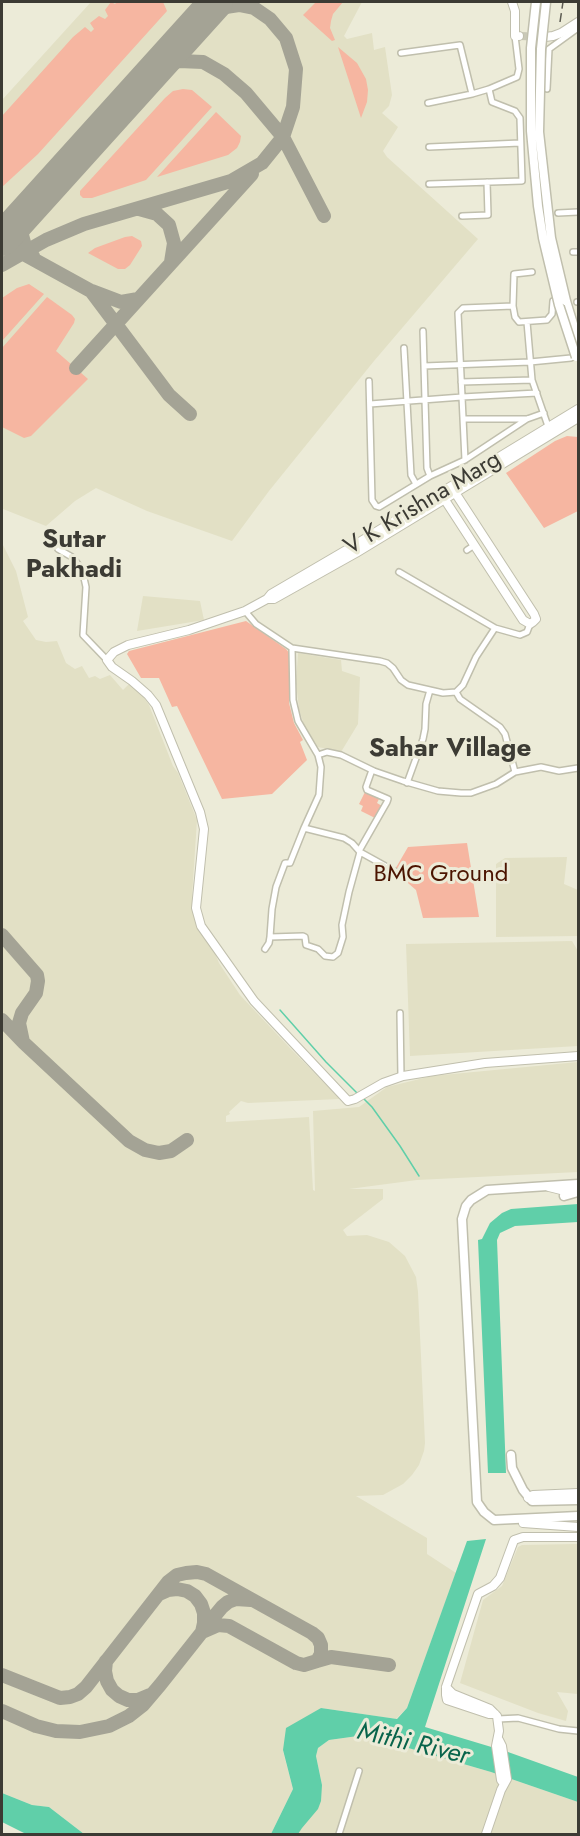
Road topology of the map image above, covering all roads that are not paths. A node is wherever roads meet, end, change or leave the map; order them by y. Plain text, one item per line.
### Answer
1 (513, 2) edge
2 (536, 2) edge
3 (546, 2) edge
4 (579, 22) edge
5 (579, 28) edge
6 (517, 36) joint
7 (546, 37) tunnel mouth
8 (401, 53) dead end
9 (489, 89) junction
10 (547, 89) dead end
11 (472, 94) junction
12 (428, 103) dead end
13 (520, 143) junction
14 (429, 147) dead end
15 (487, 182) junction
16 (429, 184) dead end
17 (579, 212) edge
18 (558, 213) dead end
19 (462, 216) dead end
20 (532, 272) dead end
21 (553, 302) dead end
22 (513, 306) junction
23 (527, 322) junction
24 (423, 331) dead end
25 (579, 340) edge
26 (404, 348) dead end
27 (575, 361) edge
28 (530, 362) junction
29 (424, 366) junction
30 (461, 366) junction
31 (532, 380) junction
32 (369, 381) dead end
33 (461, 382) junction
34 (537, 393) junction
35 (462, 397) junction
36 (424, 399) junction
37 (407, 401) junction
38 (370, 404) junction
39 (579, 410) edge
40 (544, 413) junction
41 (579, 418) edge
42 (463, 419) junction
43 (527, 419) junction
44 (567, 426) junction
45 (579, 427) edge
46 (549, 429) junction
47 (468, 459) junction
48 (475, 473) junction
49 (430, 476) junction
50 (416, 484) junction
51 (453, 490) junction
52 (443, 497) junction
53 (58, 549) dead end
54 (399, 572) dead end
55 (245, 611) junction
56 (530, 624) junction
57 (495, 627) junction
58 (292, 648) junction
59 (108, 660) junction
60 (430, 690) junction
61 (456, 692) junction
62 (318, 755) junction
63 (579, 768) edge
64 (372, 770) junction
65 (515, 772) junction
66 (407, 783) junction
67 (304, 828) junction
68 (360, 851) junction
69 (398, 873) dead end
70 (270, 937) junction
71 (265, 949) dead end
72 (400, 1013) dead end
73 (579, 1056) edge
74 (401, 1077) junction
75 (579, 1184) edge
76 (547, 1187) junction
77 (579, 1191) edge
78 (564, 1196) dead end
79 (511, 1455) dead end
80 (579, 1493) edge
81 (526, 1494) junction
82 (579, 1500) edge
83 (579, 1516) edge
84 (494, 1520) junction
85 (579, 1527) edge
86 (579, 1537) edge
87 (496, 1716) junction
88 (579, 1731) edge
89 (359, 1771) dead end
90 (339, 1834) edge
91 (486, 1834) edge

1 - 6 street
2 - 27 main road, bridge
3 - 25 main road, bridge
4 - 7 street
5 - 10 street
6 - 9 street
8 - 11 street
9 - 11 street
9 - 13 street
11 - 12 street
13 - 14 street
13 - 15 street
15 - 16 street
15 - 19 street
17 - 18 street
20 - 22 street
21 - 23 street
22 - 23 street
22 - 30 street
23 - 28 street
24 - 29 street
26 - 37 street
27 - 28 street
28 - 30 street
28 - 31 street
29 - 30 street
29 - 36 street
30 - 33 street
31 - 33 street
31 - 34 street
32 - 38 street
33 - 35 street
34 - 35 street
34 - 40 street
35 - 36 street
35 - 42 street
36 - 37 street
36 - 49 street
37 - 38 street
37 - 50 street
38 - 50 street
39 - 46 street, V K Krishna Marg
40 - 43 street
40 - 46 street
41 - 44 street, V K Krishna Marg
42 - 43 street
42 - 47 street
43 - 47 street
44 - 45 street
44 - 51 street, V K Krishna Marg
46 - 48 street, V K Krishna Marg
47 - 48 street
47 - 49 street
48 - 51 street, V K Krishna Marg
49 - 50 street
51 - 52 street, V K Krishna Marg
51 - 56 street
52 - 55 street, V K Krishna Marg
52 - 56 street
53 - 59 street
54 - 57 street
55 - 58 street
55 - 59 street, V K Krishna Marg
56 - 57 street
57 - 61 street
58 - 60 street
58 - 62 street
59 - 74 street
60 - 61 street
60 - 66 street
61 - 65 street
62 - 64 street
62 - 67 street
63 - 65 street
64 - 66 street
64 - 68 street
65 - 66 street
67 - 68 street
67 - 70 street
68 - 69 street
68 - 70 street
70 - 71 street
72 - 74 street
73 - 74 street
75 - 76 main road
76 - 77 street
76 - 84 main road
77 - 78 main road
79 - 81 main road
80 - 81 street
81 - 82 main road
83 - 84 main road
84 - 85 street
86 - 87 street
87 - 88 street
87 - 91 street
89 - 90 street

